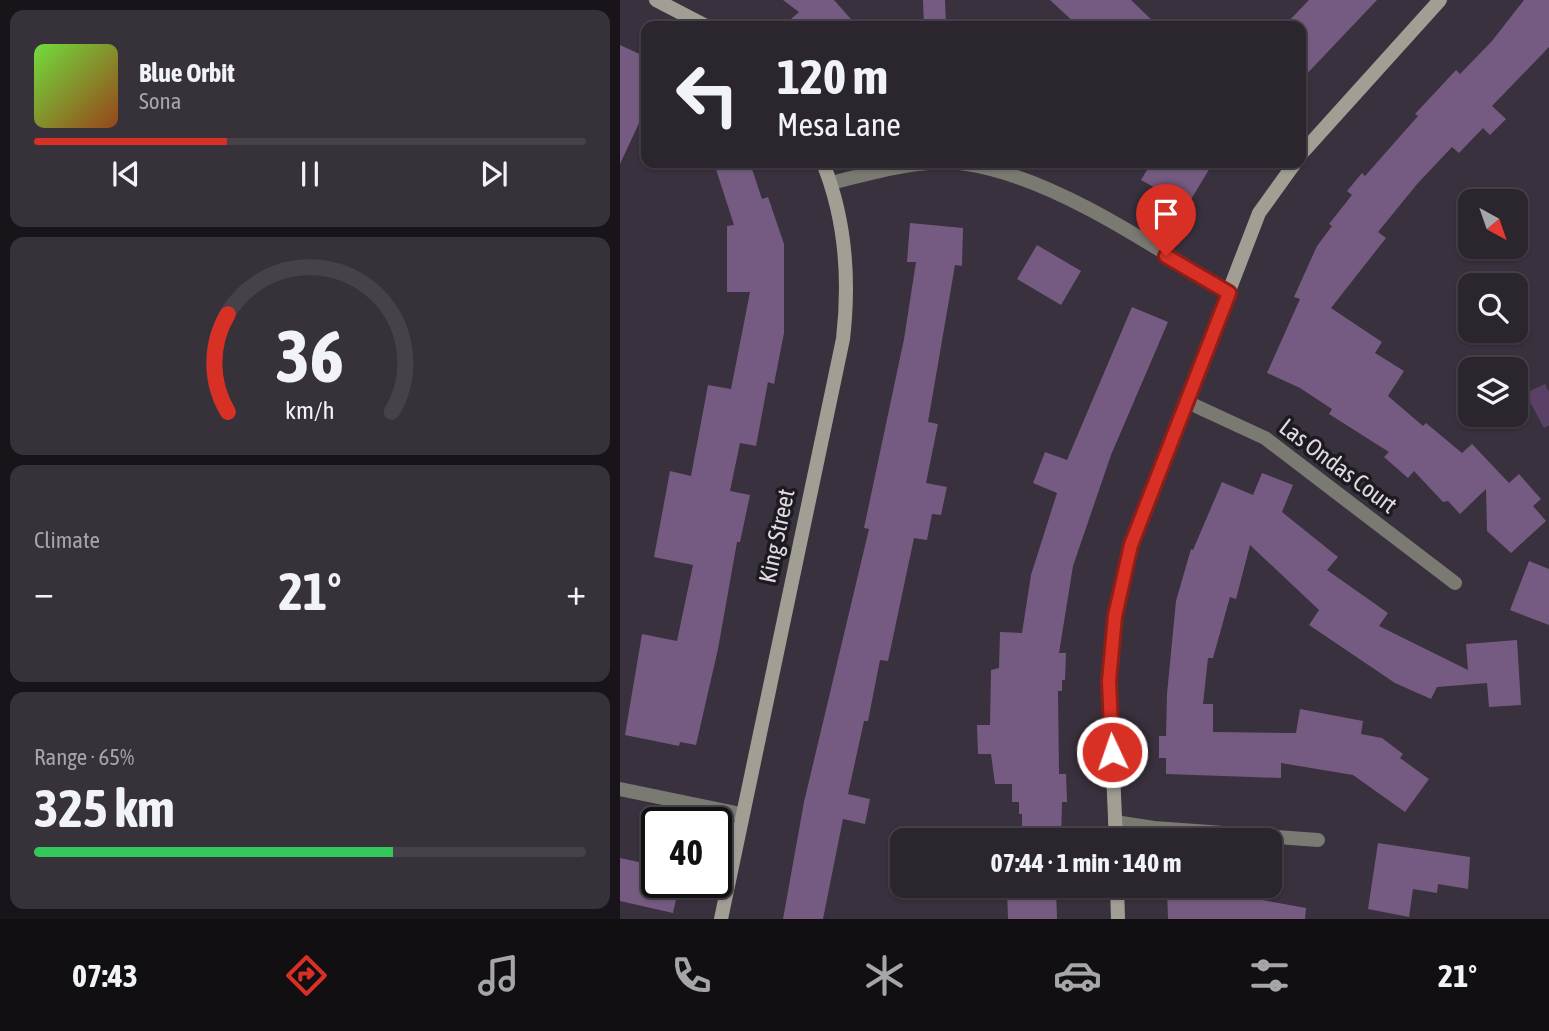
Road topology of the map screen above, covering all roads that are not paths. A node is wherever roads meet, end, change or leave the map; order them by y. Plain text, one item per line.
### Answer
1 (656, 0) edge
2 (1440, 0) edge
3 (696, 21) edge
4 (1306, 148) edge
5 (825, 168) edge
6 (896, 168) edge
7 (983, 168) edge
8 (1291, 168) edge
9 (831, 183) junction
10 (1229, 293) junction
11 (1185, 401) junction
12 (1455, 583) dead end
13 (620, 789) edge
14 (741, 814) junction
15 (1115, 822) junction
16 (1115, 828) edge
17 (1318, 840) dead end
18 (1117, 898) edge
19 (721, 919) edge
20 (1118, 919) edge

1 - 3 street
2 - 4 street
5 - 9 street, King Street
6 - 9 street
7 - 10 street
8 - 10 street
9 - 14 street, King Street
10 - 11 street
11 - 12 street, Las Ondas Court
11 - 15 street
13 - 14 street
14 - 19 street, King Street
15 - 16 street
15 - 17 street
18 - 20 street

